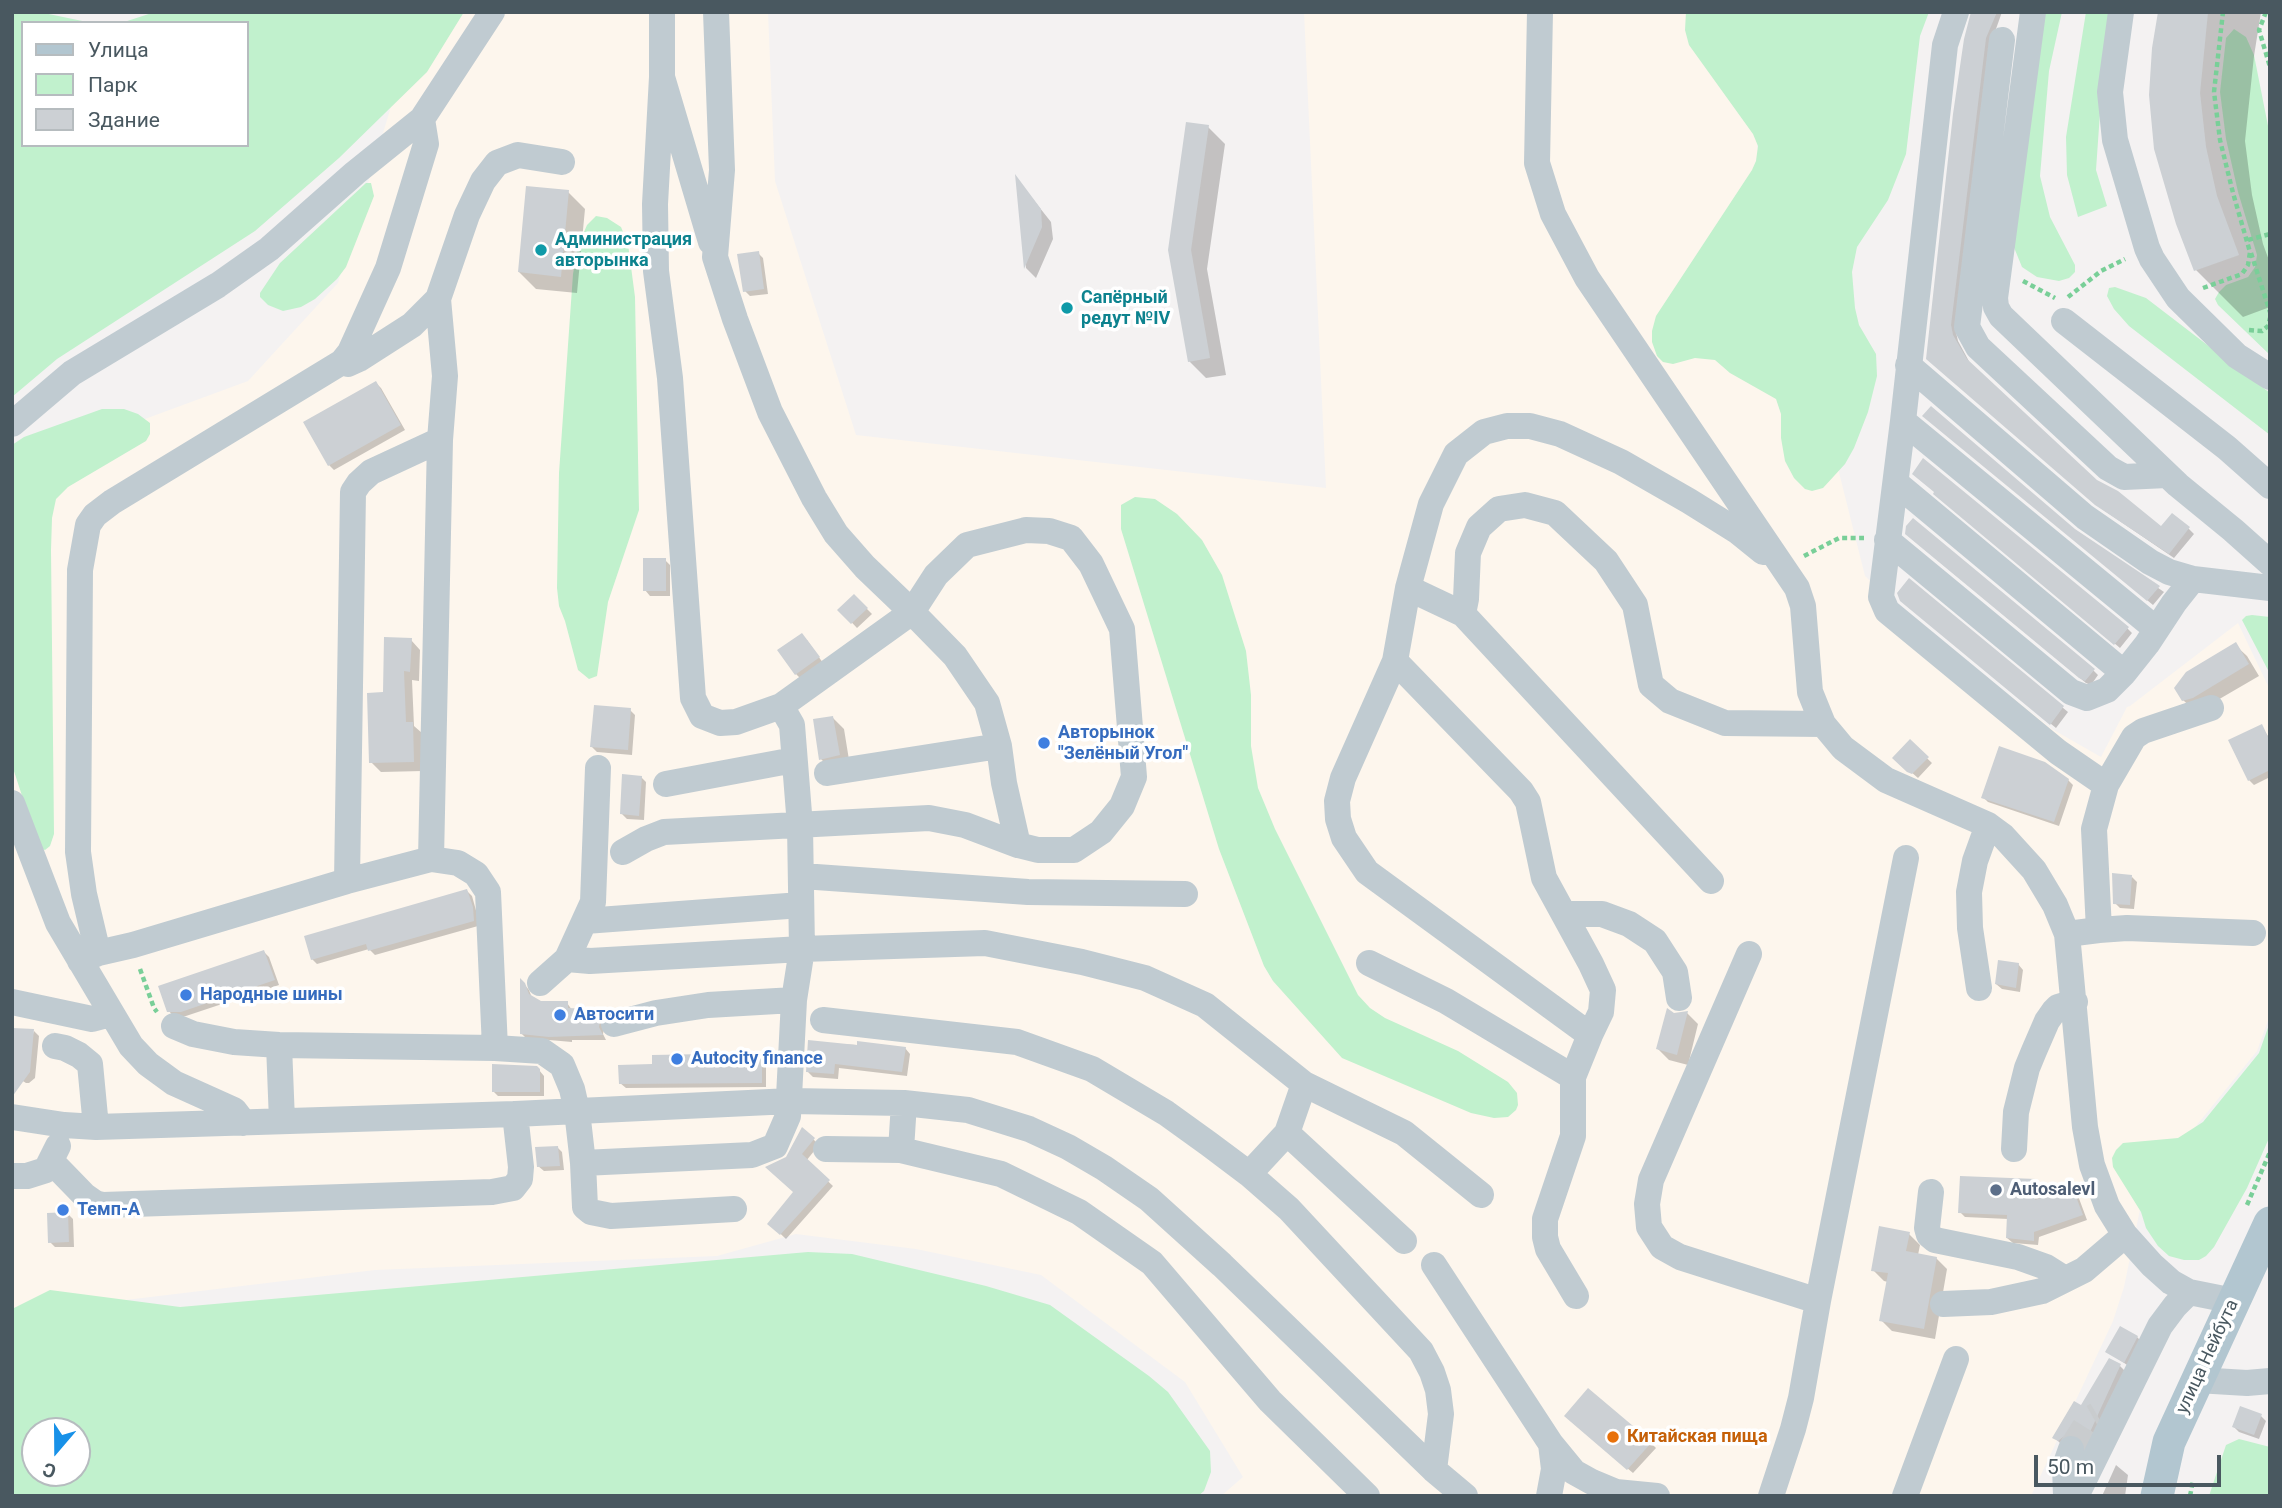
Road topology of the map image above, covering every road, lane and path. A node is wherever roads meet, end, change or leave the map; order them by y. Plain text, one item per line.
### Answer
1 (492, 12) edge
2 (662, 12) edge
3 (716, 12) edge
4 (1540, 12) edge
5 (1956, 12) edge
6 (2033, 12) edge
7 (2121, 12) edge
8 (2223, 12) edge
9 (2266, 12) edge
10 (2002, 40) dead end
11 (2270, 67) edge
12 (662, 77) junction
13 (422, 119) junction
14 (562, 162) dead end
15 (2270, 234) edge
16 (2248, 240) junction
17 (2250, 252) junction
18 (715, 257) junction
19 (1999, 269) junction
20 (2101, 271) dead end
21 (2207, 287) junction
22 (2216, 297) dead end
23 (2178, 298) junction
24 (438, 299) junction
25 (2270, 312) edge
26 (2270, 318) edge
27 (2064, 321) dead end
28 (2245, 328) dead end
29 (342, 362) junction
30 (1908, 365) junction
31 (2270, 377) edge
32 (1903, 421) junction
33 (12, 424) edge
34 (440, 440) junction
35 (2167, 475) junction
36 (1896, 483) junction
37 (2270, 486) edge
38 (1887, 540) junction
39 (2270, 563) edge
40 (1780, 566) junction
41 (2193, 579) junction
42 (1408, 588) junction
43 (2270, 588) edge
44 (912, 612) junction
45 (1463, 614) junction
46 (2156, 629) junction
47 (1395, 661) junction
48 (2124, 673) junction
49 (781, 706) junction
50 (2211, 708) dead end
51 (1823, 723) junction
52 (999, 746) junction
53 (794, 760) junction
54 (598, 768) dead end
55 (827, 773) dead end
56 (666, 784) dead end
57 (2106, 785) junction
58 (12, 803) edge
59 (1988, 825) junction
60 (800, 826) junction
61 (1018, 845) junction
62 (623, 852) dead end
63 (431, 859) junction
64 (1906, 859) dead end
65 (802, 876) junction
66 (347, 881) junction
67 (1712, 881) dead end
68 (1185, 894) dead end
69 (801, 905) junction
70 (1564, 914) junction
71 (585, 920) junction
72 (2099, 930) junction
73 (2253, 933) dead end
74 (2067, 934) junction
75 (802, 949) junction
76 (1749, 954) dead end
77 (89, 957) junction
78 (567, 958) junction
79 (1369, 963) dead end
80 (142, 976) dead end
81 (540, 983) dead end
82 (1979, 988) dead end
83 (1679, 998) dead end
84 (794, 1000) junction
85 (12, 1002) edge
86 (2074, 1002) junction
87 (153, 1009) dead end
88 (111, 1014) junction
89 (823, 1020) dead end
90 (614, 1024) dead end
91 (174, 1026) dead end
92 (1590, 1035) junction
93 (279, 1045) junction
94 (55, 1046) dead end
95 (495, 1048) junction
96 (1573, 1077) junction
97 (1304, 1084) junction
98 (790, 1101) junction
99 (904, 1103) junction
100 (577, 1111) junction
101 (515, 1114) junction
102 (12, 1117) edge
103 (282, 1121) junction
104 (244, 1123) junction
105 (64, 1125) junction
106 (96, 1127) junction
107 (1287, 1133) junction
108 (826, 1149) dead end
109 (2014, 1149) dead end
110 (901, 1150) junction
111 (51, 1161) junction
112 (583, 1163) junction
113 (1249, 1174) junction
114 (12, 1176) edge
115 (1931, 1192) dead end
116 (1482, 1195) dead end
117 (734, 1209) dead end
118 (2125, 1235) junction
119 (1404, 1241) dead end
120 (2266, 1242) edge
121 (1433, 1265) dead end
122 (2065, 1279) junction
123 (2189, 1292) junction
124 (1576, 1297) dead end
125 (1818, 1301) junction
126 (2234, 1301) junction
127 (1943, 1304) dead end
128 (1956, 1359) dead end
129 (2268, 1378) edge
130 (2197, 1380) junction
131 (1551, 1444) junction
132 (2071, 1449) tunnel mouth
133 (1434, 1469) junction
134 (1367, 1496) edge
135 (1465, 1496) edge
136 (1549, 1496) edge
137 (1657, 1496) edge
138 (1771, 1496) edge
139 (1905, 1496) edge
140 (2066, 1496) edge
141 (2076, 1496) edge
142 (2157, 1496) edge

1 - 13 street
2 - 12 street
3 - 18 street
4 - 40 street
5 - 30 street
6 - 19 street
7 - 23 street
8 - 16 path
9 - 11 path
10 - 35 street
12 - 18 street
12 - 49 street
13 - 29 street
13 - 33 street
14 - 24 street
15 - 16 path
16 - 17 path
17 - 21 path
17 - 25 path
18 - 44 street
19 - 20 path
19 - 35 street
21 - 22 path
21 - 23 path
23 - 31 street
24 - 29 street
24 - 34 street
26 - 28 path
27 - 37 street
29 - 77 street
30 - 32 street
30 - 41 street
32 - 36 street
32 - 46 street
34 - 63 street
34 - 66 street
35 - 39 street
36 - 38 street
36 - 48 street
38 - 40 path
38 - 48 street
38 - 57 street
40 - 42 street
40 - 51 street
41 - 43 street
41 - 46 street
42 - 45 street
42 - 47 street
44 - 49 street
44 - 52 street
44 - 61 street
45 - 51 street
45 - 67 street
46 - 48 street
47 - 70 street
47 - 92 street
49 - 53 street
50 - 57 street
51 - 59 street
52 - 55 street
52 - 61 street
53 - 56 street
53 - 60 street
54 - 71 street
57 - 72 street
58 - 77 street
59 - 74 street
59 - 82 street
60 - 61 street
60 - 62 street
60 - 65 street
63 - 66 street
63 - 95 street
64 - 125 street
65 - 68 street
65 - 69 street
66 - 77 street
69 - 71 street
69 - 75 street
70 - 83 street
70 - 92 street
71 - 78 street
72 - 73 street
72 - 74 street
74 - 86 street
75 - 78 street
75 - 84 street
75 - 97 street
76 - 125 street
77 - 88 street
78 - 81 street
79 - 96 street
80 - 87 path
84 - 90 street
84 - 98 street
85 - 88 street
86 - 109 street
86 - 118 street
88 - 104 street
89 - 113 street
91 - 93 street
92 - 96 street
93 - 95 street
93 - 103 street
94 - 106 street
95 - 100 street
96 - 124 street
97 - 107 street
97 - 116 street
98 - 99 street
98 - 100 street
98 - 112 street
99 - 110 street
99 - 133 street
100 - 101 street
100 - 112 street
101 - 103 street
101 - 111 street
102 - 105 street
103 - 104 street
104 - 106 street
105 - 106 street
105 - 111 street
107 - 113 street
107 - 119 street
108 - 110 street
110 - 134 street
111 - 114 street
112 - 117 street
113 - 133 street
115 - 122 street
118 - 122 street
118 - 123 street
120 - 126 main road, улица Нейбута
121 - 131 street
122 - 127 street
123 - 126 street
123 - 141 street
125 - 138 street
126 - 130 main road, улица Нейбута
128 - 139 street
129 - 130 street
130 - 142 main road, улица Нейбута
131 - 136 street
131 - 137 street
132 - 140 street
133 - 135 street

